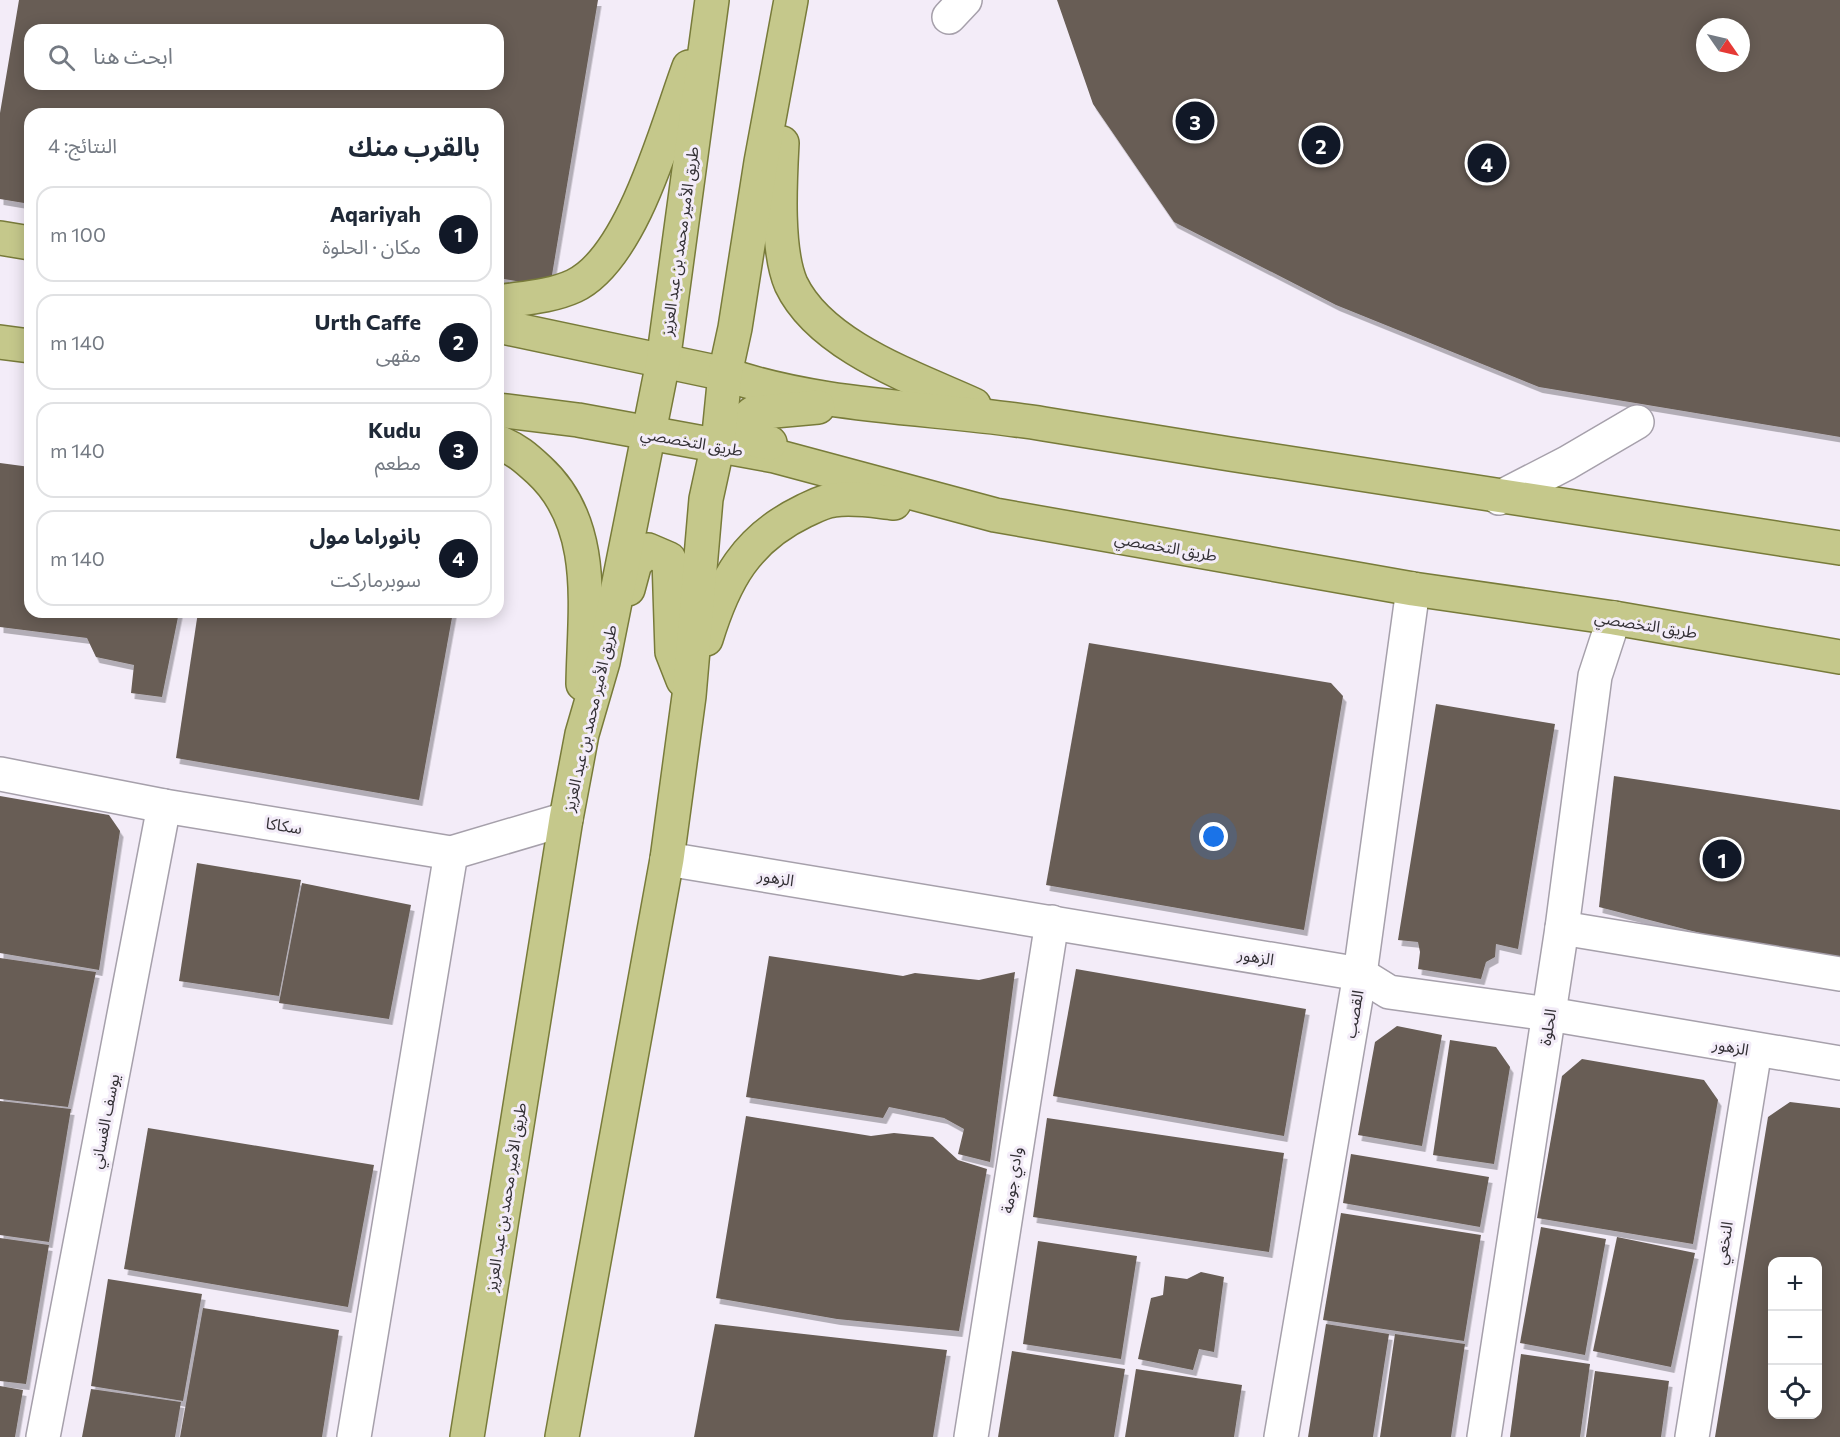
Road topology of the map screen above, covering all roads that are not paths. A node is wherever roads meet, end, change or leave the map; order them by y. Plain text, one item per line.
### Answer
1 (791, 4) edge
2 (711, 5) edge
3 (0, 238) edge
4 (24, 242) edge
5 (504, 301) edge
6 (504, 327) edge
7 (0, 342) edge
8 (24, 345) edge
9 (663, 362) junction
10 (725, 374) junction
11 (868, 403) junction
12 (504, 411) edge
13 (1000, 417) junction
14 (1637, 422) dead end
15 (648, 434) junction
16 (504, 444) edge
17 (718, 444) junction
18 (835, 472) junction
19 (1498, 498) junction
20 (995, 515) junction
21 (1840, 548) edge
22 (1413, 589) junction
23 (1614, 618) junction
24 (1840, 657) edge
25 (603, 662) junction
26 (689, 696) junction
27 (582, 734) junction
28 (0, 774) edge
29 (164, 806) junction
30 (566, 819) junction
31 (451, 853) junction
32 (667, 859) junction
33 (1052, 922) junction
34 (1562, 928) junction
35 (1360, 974) junction
36 (1840, 974) edge
37 (1549, 1014) junction
38 (1755, 1050) junction
39 (1840, 1063) edge
40 (43, 1437) edge
41 (354, 1437) edge
42 (467, 1437) edge
43 (562, 1437) edge
44 (971, 1437) edge
45 (1281, 1437) edge
46 (1484, 1437) edge
47 (1692, 1437) edge

1 - 10 main road
1 - 13 main road
2 - 5 main road
2 - 9 main road, طريق الأمير محمد بن عبد العزيز
3 - 4 main road
6 - 9 main road
7 - 8 main road
9 - 10 main road
9 - 15 main road, طريق الأمير محمد بن عبد العزيز
10 - 11 main road
10 - 17 main road
11 - 13 main road
11 - 18 main road
12 - 15 main road, طريق التخصصي
13 - 19 main road
14 - 19 street
15 - 17 main road, طريق التخصصي
15 - 25 main road, طريق الأمير محمد بن عبد العزيز
16 - 27 main road
17 - 18 main road, طريق التخصصي
17 - 26 main road
18 - 20 main road, طريق التخصصي
19 - 21 main road
20 - 22 main road, طريق التخصصي
20 - 26 main road
22 - 23 main road, طريق التخصصي
22 - 35 street, القصب
23 - 24 main road, طريق التخصصي
23 - 34 street, الحلوة
25 - 26 main road
25 - 27 main road, طريق الأمير محمد بن عبد العزيز
26 - 32 main road
27 - 30 main road, طريق الأمير محمد بن عبد العزيز
28 - 29 street, سكاكا
29 - 31 street, سكاكا
29 - 40 street, يوسف الغساني
30 - 31 street, سكاكا
30 - 42 main road, طريق الأمير محمد بن عبد العزيز
31 - 41 street
32 - 33 street, الزهور
32 - 43 main road
33 - 35 street, الزهور
33 - 44 street, وادي جومة
34 - 36 street
34 - 37 street, الحلوة
35 - 37 street, الزهور
35 - 45 street, القصب
37 - 38 street, الزهور
37 - 46 street, الحلوة
38 - 39 street, الزهور
38 - 47 street, النخعي

